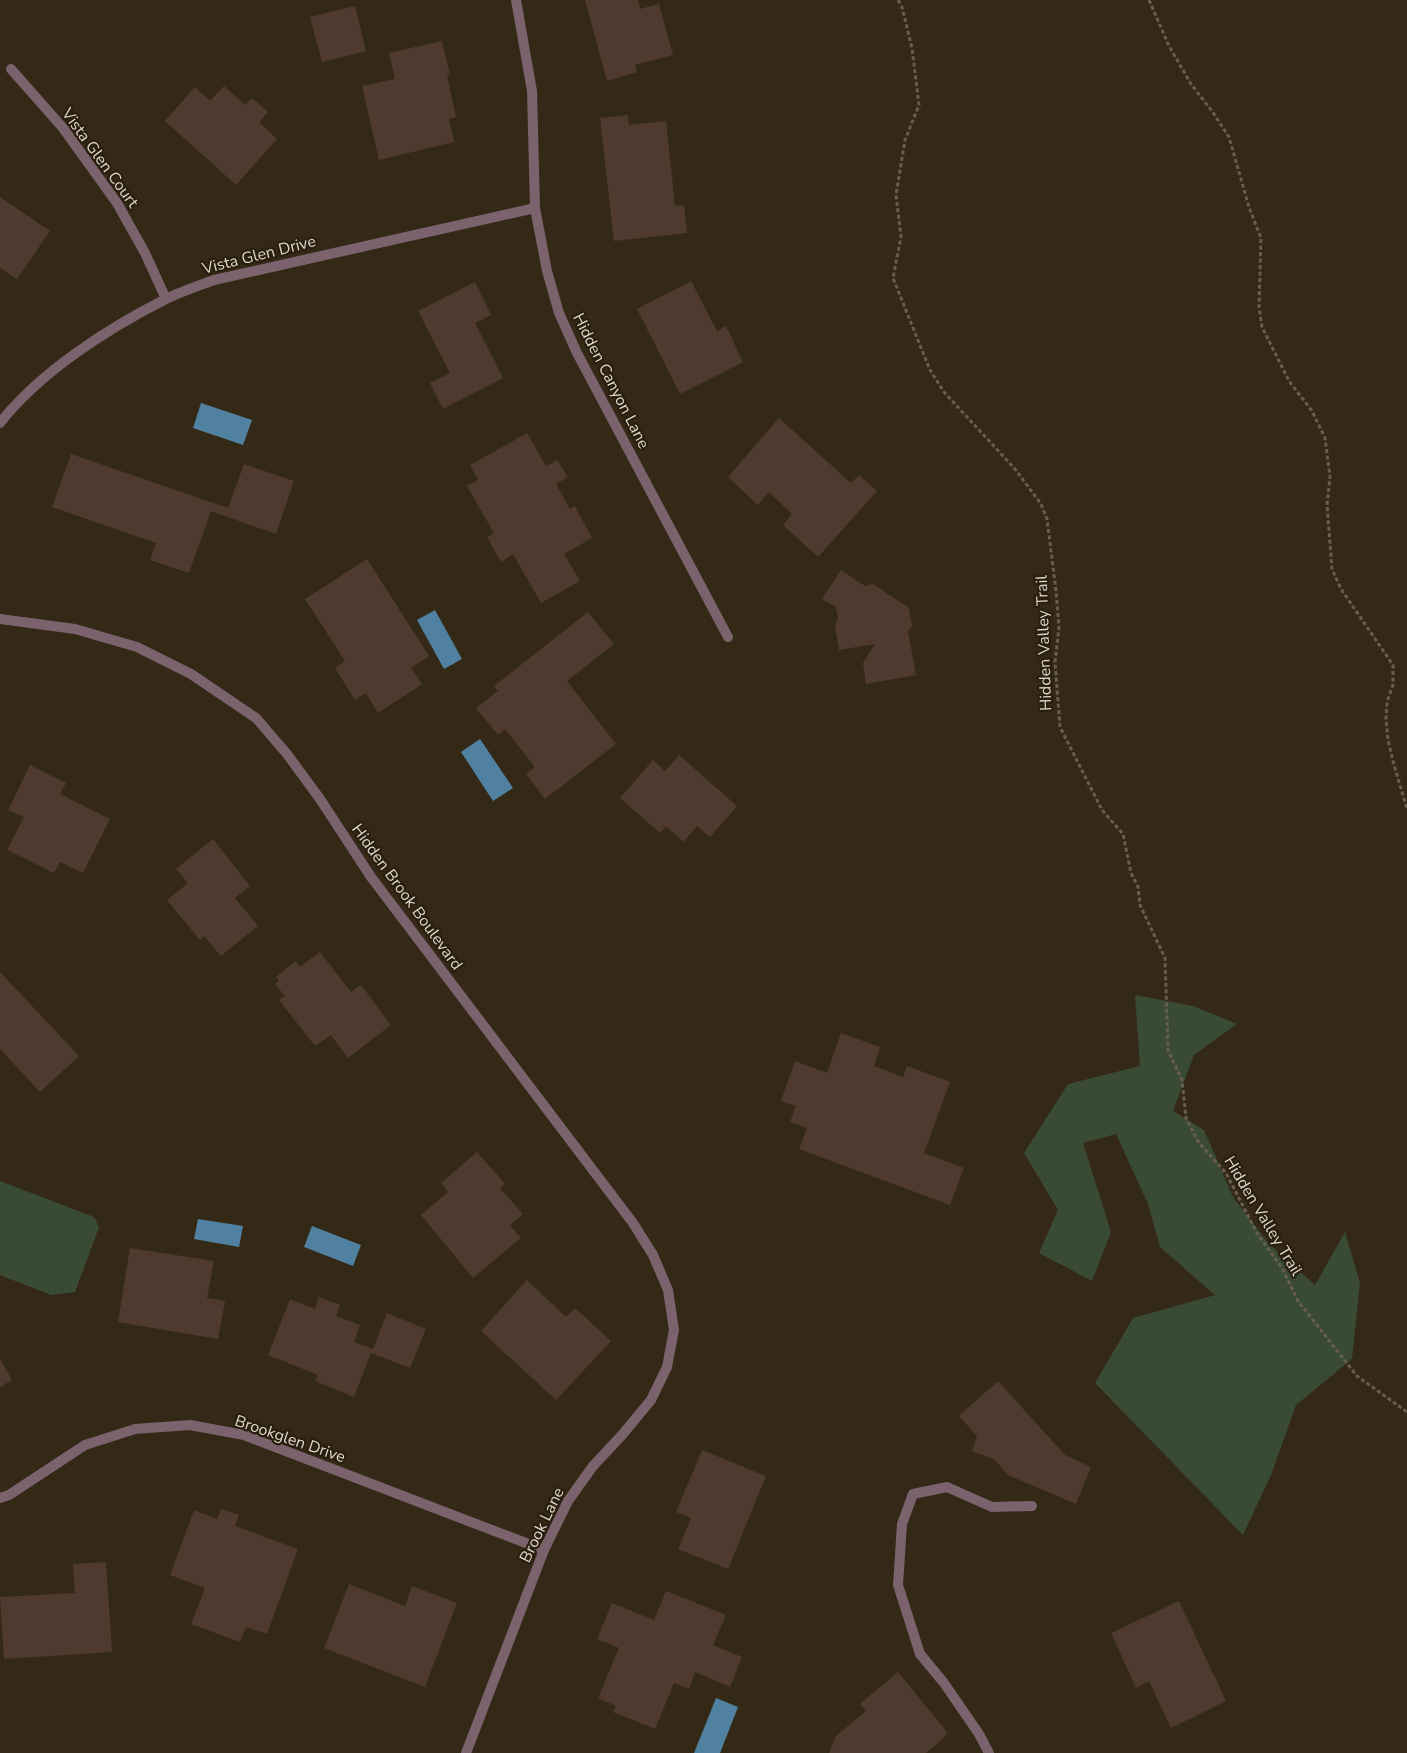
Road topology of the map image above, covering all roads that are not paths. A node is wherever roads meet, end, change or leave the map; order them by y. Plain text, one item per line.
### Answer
1 (516, 0) edge
2 (11, 69) dead end
3 (535, 208) junction
4 (166, 299) junction
5 (0, 423) edge
6 (0, 619) edge
7 (728, 637) dead end
8 (674, 1330) joint
9 (0, 1498) edge
10 (1032, 1506) dead end
11 (544, 1550) junction
12 (466, 1753) edge
13 (988, 1753) edge

1 - 3 street, Hidden Canyon Lane
2 - 4 street, Vista Glen Court
3 - 4 street, Vista Glen Drive
3 - 7 street, Hidden Canyon Lane
4 - 5 street, Vista Glen Drive
6 - 8 street, Hidden Brook Boulevard
8 - 11 street, Brook Lane
9 - 11 street, Brookglen Drive
10 - 13 street
11 - 12 street, Brook Lane

